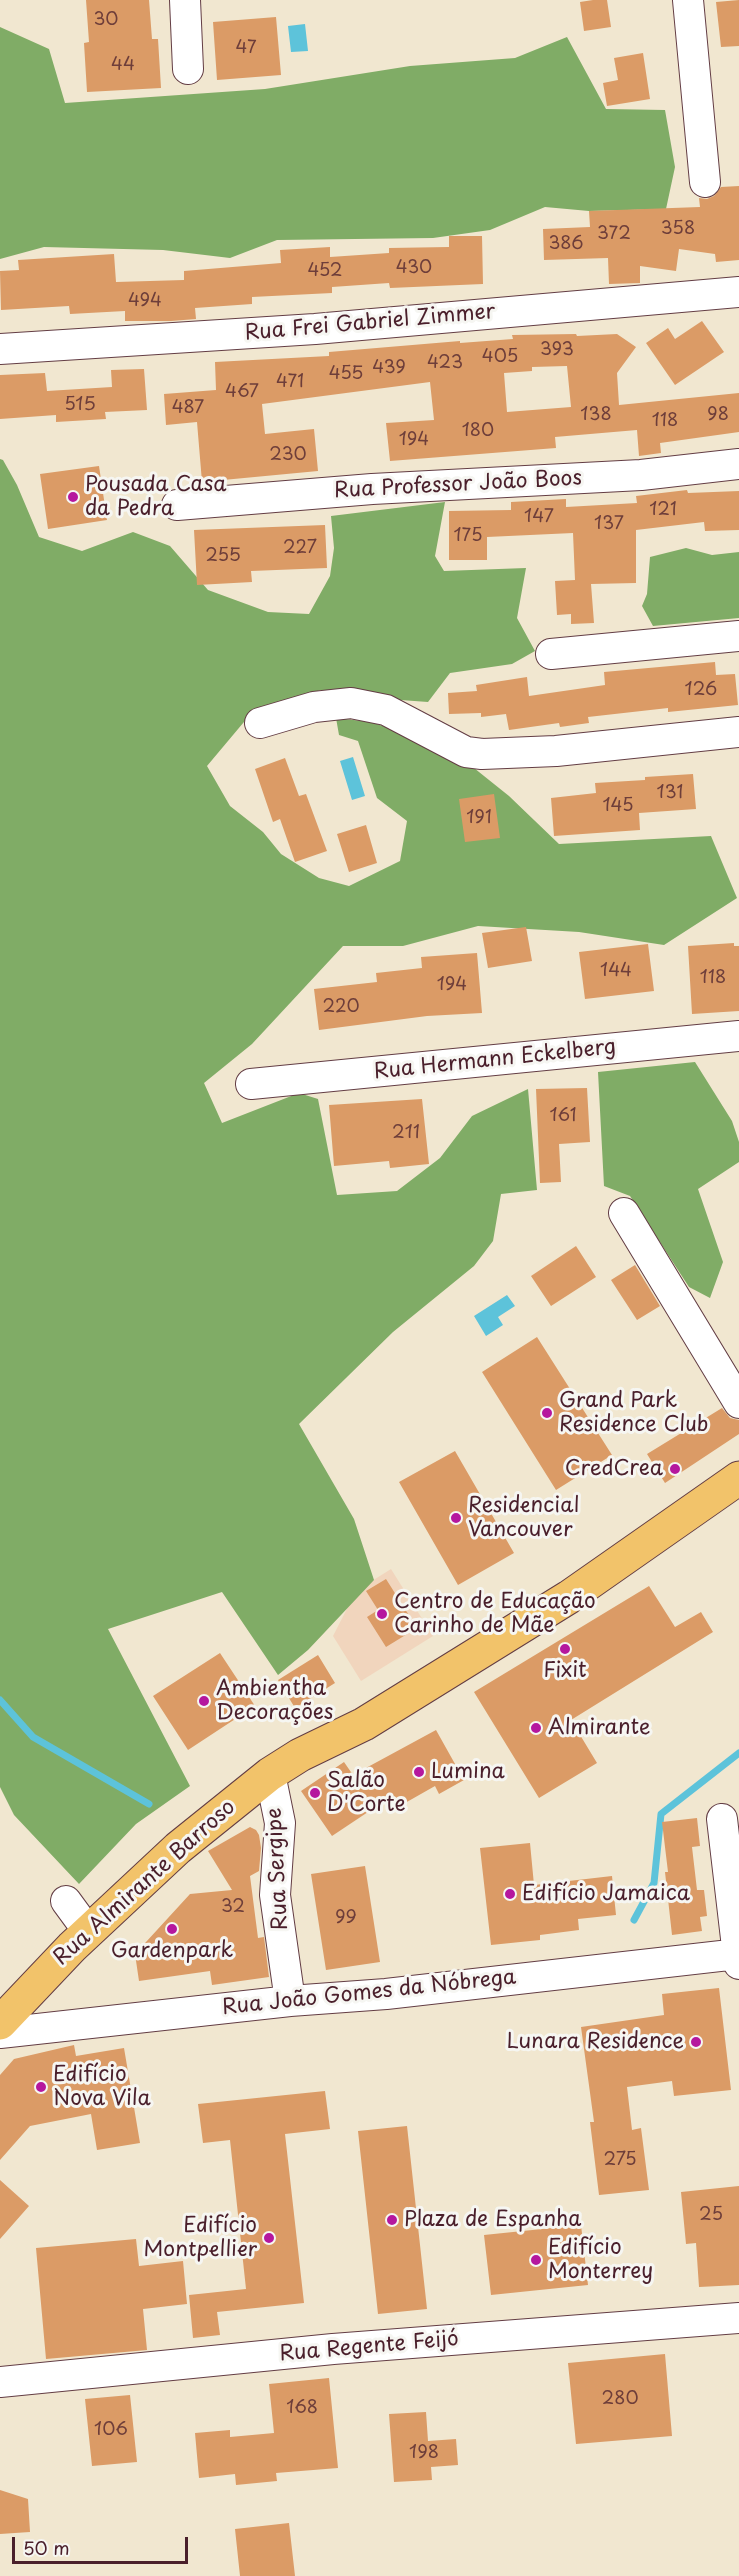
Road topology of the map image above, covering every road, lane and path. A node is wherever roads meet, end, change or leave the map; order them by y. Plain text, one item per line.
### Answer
1 (184, 0) edge
2 (688, 0) edge
3 (188, 69) dead end
4 (705, 182) dead end
5 (739, 292) edge
6 (0, 349) edge
7 (739, 464) edge
8 (177, 505) dead end
9 (739, 636) edge
10 (551, 654) dead end
11 (260, 723) dead end
12 (739, 732) edge
13 (739, 1036) edge
14 (250, 1084) dead end
15 (624, 1213) dead end
16 (739, 1403) edge
17 (739, 1478) edge
18 (270, 1774) junction
19 (722, 1819) dead end
20 (66, 1901) dead end
21 (88, 1931) junction
22 (739, 1958) edge
23 (290, 2001) junction
24 (0, 2023) edge
25 (0, 2032) edge
26 (739, 2318) edge
27 (0, 2382) edge

1 - 3 street
2 - 4 street
5 - 6 street, Rua Frei Gabriel Zimmer
7 - 8 street, Rua Professor João Boos
9 - 10 street
11 - 12 street
13 - 14 street, Rua Hermann Eckelberg
15 - 16 street
17 - 18 main road, Rua Almirante Barroso
18 - 21 main road, Rua Almirante Barroso
18 - 23 street, Rua Sergipe
19 - 22 street
20 - 21 street
21 - 24 main road, Rua Almirante Barroso
22 - 23 street, Rua João Gomes da Nóbrega
23 - 25 street, Rua João Gomes da Nóbrega
26 - 27 street, Rua Regente Feijó

